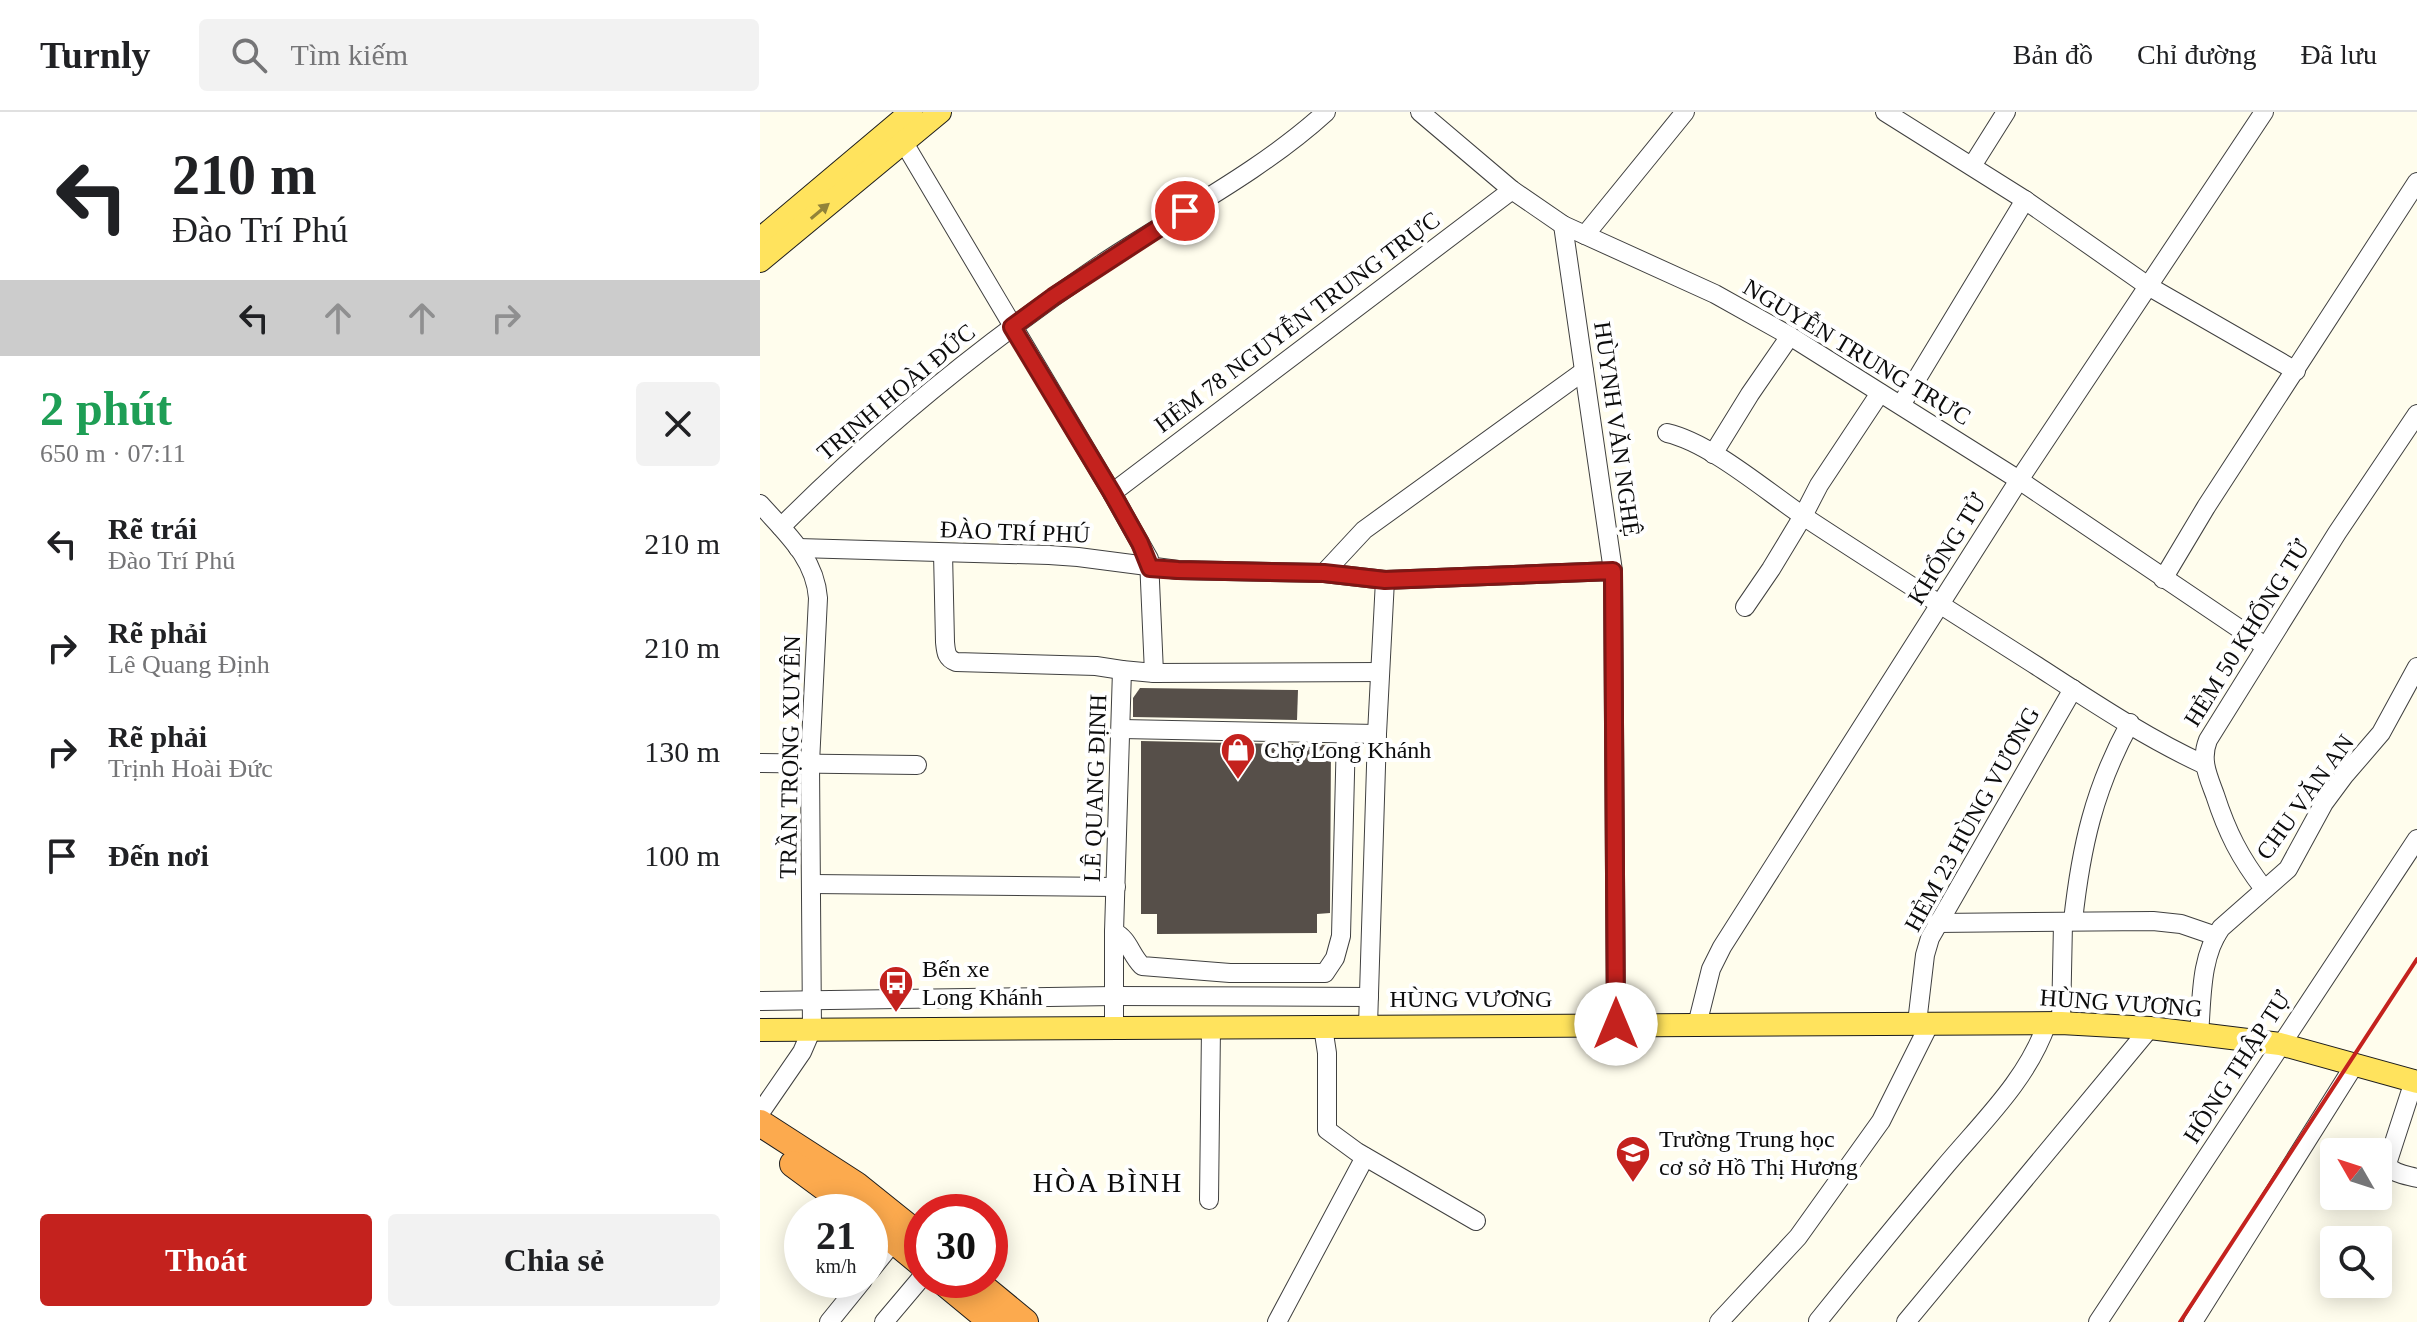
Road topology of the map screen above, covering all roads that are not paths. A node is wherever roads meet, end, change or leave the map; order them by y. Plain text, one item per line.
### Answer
1 (940, 112) edge
2 (1326, 112) edge
3 (1420, 112) edge
4 (1685, 112) edge
5 (2006, 112) edge
6 (2264, 112) edge
7 (1892, 114) edge
8 (1442, 119) edge
9 (903, 126) edge
10 (1972, 166) junction
11 (2417, 182) edge
12 (1512, 190) junction
13 (2025, 200) junction
14 (1563, 225) junction
15 (1585, 235) junction
16 (760, 239) edge
17 (760, 261) edge
18 (2148, 286) junction
19 (1012, 327) junction
20 (1790, 336) junction
21 (1584, 371) junction
22 (2296, 371) junction
23 (1880, 393) junction
24 (1901, 405) junction
25 (2417, 414) edge
26 (1667, 433) dead end
27 (1713, 454) junction
28 (2019, 480) junction
29 (1112, 493) junction
30 (760, 504) edge
31 (1803, 516) junction
32 (781, 527) junction
33 (798, 548) junction
34 (943, 553) junction
35 (1150, 568) junction
36 (1613, 571) junction
37 (1324, 573) junction
38 (2163, 579) junction
39 (1385, 580) junction
40 (1940, 605) junction
41 (1745, 607) dead end
42 (2265, 646) junction
43 (2417, 667) edge
44 (1122, 670) junction
45 (1380, 672) junction
46 (1154, 673) junction
47 (2073, 689) junction
48 (2130, 723) junction
49 (1122, 729) junction
50 (1346, 734) junction
51 (1377, 734) junction
52 (760, 763) edge
53 (810, 763) junction
54 (917, 765) dead end
55 (2205, 765) junction
56 (2417, 839) edge
57 (812, 884) junction
58 (1116, 887) junction
59 (2264, 889) junction
60 (1371, 918) junction
61 (1341, 919) junction
62 (2068, 922) junction
63 (1937, 923) junction
64 (1114, 932) junction
65 (2216, 936) junction
66 (1230, 973) junction
67 (1114, 996) junction
68 (1229, 996) junction
69 (1369, 997) junction
70 (811, 1000) junction
71 (760, 1001) edge
72 (1924, 1023) junction
73 (2054, 1023) junction
74 (1616, 1024) junction
75 (1697, 1025) junction
76 (1368, 1026) junction
77 (1219, 1027) junction
78 (1323, 1027) junction
79 (1114, 1028) junction
80 (2150, 1028) junction
81 (812, 1029) junction
82 (760, 1030) edge
83 (2199, 1034) junction
84 (2280, 1044) junction
85 (2355, 1064) junction
86 (2415, 1081) edge
87 (760, 1113) edge
88 (760, 1123) edge
89 (760, 1143) edge
90 (1365, 1157) junction
91 (2417, 1178) edge
92 (834, 1194) edge
93 (1209, 1200) dead end
94 (1476, 1221) dead end
95 (904, 1224) edge
96 (888, 1236) edge
97 (894, 1241) junction
98 (888, 1248) edge
99 (904, 1249) edge
100 (848, 1298) edge
101 (904, 1298) edge
102 (963, 1298) edge
103 (996, 1298) edge
104 (1818, 1321) edge
105 (829, 1322) edge
106 (884, 1322) edge
107 (992, 1322) edge
108 (1025, 1322) edge
109 (1277, 1322) edge
110 (1719, 1322) edge
111 (1906, 1322) edge
112 (2098, 1322) edge
113 (2193, 1322) edge

1 - 9 main road
2 - 19 street, TRỊNH HOÀI ĐỨC
3 - 8 street, NGUYỄN TRUNG TRỰC
4 - 15 street
5 - 10 street
6 - 18 street, KHỔNG TỬ
7 - 10 street
8 - 12 street, NGUYỄN TRUNG TRỰC
9 - 16 main road
17 -> 9 main road
9 - 19 street
10 - 13 street
11 - 22 street
12 - 14 street, NGUYỄN TRUNG TRỰC
12 - 29 street, HẺM 78 NGUYỄN TRUNG TRỰC
13 - 18 street
13 - 24 street
14 - 15 street, NGUYỄN TRUNG TRỰC
14 - 21 street, HÙYNH VĂN NGHỆ
15 - 20 street, NGUYỄN TRUNG TRỰC
18 - 22 street
18 - 28 street, KHỔNG TỬ
19 - 29 street
19 - 32 street, TRỊNH HOÀI ĐỨC
20 - 23 street, NGUYỄN TRUNG TRỰC
20 - 27 street
21 - 36 street, HÙYNH VĂN NGHỆ
21 - 37 street
22 - 38 street
23 - 24 street, NGUYỄN TRUNG TRỰC
23 - 31 street
24 - 28 street, NGUYỄN TRUNG TRỰC
25 - 42 street, HẺM 50 KHỔNG TỬ
26 - 27 street
27 - 31 street
28 - 38 street, NGUYỄN TRUNG TRỰC
28 - 40 street, KHỔNG TỬ
29 - 35 street
30 - 32 street, TRẦN TRỌNG XUYÊN
31 - 40 street
31 - 41 street
32 - 33 street, TRẦN TRỌNG XUYÊN
33 - 34 street, ĐÀO TRÍ PHÚ
33 - 53 street, TRẦN TRỌNG XUYÊN
34 - 35 street, ĐÀO TRÍ PHÚ
34 - 44 street
35 - 37 street, ĐÀO TRÍ PHÚ
35 - 46 street
36 - 39 street, ĐÀO TRÍ PHÚ
36 - 74 street, HÙYNH VĂN NGHỆ
37 - 39 street, ĐÀO TRÍ PHÚ
38 - 42 street, NGUYỄN TRUNG TRỰC
39 - 45 street
40 - 47 street
40 - 75 street, KHỔNG TỬ
42 - 55 street, HẺM 50 KHỔNG TỬ
43 - 59 street, CHU VĂN AN
44 - 46 street, LÊ QUANG ĐỊNH
44 - 49 street, LÊ QUANG ĐỊNH
45 - 46 street, LÊ QUANG ĐỊNH
45 - 51 street
47 - 48 street
47 - 63 street, HẺM 23 HÙNG VƯƠNG
48 - 55 street
48 - 62 street
49 - 50 street
49 - 58 street, LÊ QUANG ĐỊNH
50 - 51 street
50 - 61 street
51 - 60 street
52 - 53 street
53 - 54 street
53 - 57 street, TRẦN TRỌNG XUYÊN
55 - 59 street, HẺM 50 KHỔNG TỬ
56 - 84 street, HỒNG THẬP TỰ
57 - 58 street
57 - 70 street, TRẦN TRỌNG XUYÊN
58 - 64 street, LÊ QUANG ĐỊNH
59 - 65 street, CHU VĂN AN
60 - 61 street
60 - 69 street
61 - 66 street
62 - 63 street
62 - 65 street
62 - 73 street
63 - 72 street, HẺM 23 HÙNG VƯƠNG
64 - 66 street
64 - 67 street, LÊ QUANG ĐỊNH
65 - 83 street, CHU VĂN AN
66 - 68 street
67 - 68 street
67 - 70 street
67 - 79 street, LÊ QUANG ĐỊNH
68 - 69 street
68 - 77 street
69 - 76 street
70 - 71 street
70 - 81 street, TRẦN TRỌNG XUYÊN
72 - 73 main road, HÙNG VƯƠNG
72 - 75 main road, HÙNG VƯƠNG
72 - 110 street, HẺM 23 HÙNG VƯƠNG
73 - 80 main road, HÙNG VƯƠNG
73 - 104 street
74 - 75 main road, HÙNG VƯƠNG
74 - 76 main road, HÙNG VƯƠNG
76 - 78 main road, HÙNG VƯƠNG
77 - 78 main road, HÙNG VƯƠNG
77 - 79 main road, HÙNG VƯƠNG
77 - 93 street
78 - 90 street
79 - 81 main road, HÙNG VƯƠNG
80 - 83 main road, HÙNG VƯƠNG
80 - 111 street
81 - 82 main road, HÙNG VƯƠNG
81 - 87 street
83 - 84 main road, HÙNG VƯƠNG
84 - 85 main road, HÙNG VƯƠNG
84 - 112 street, HỒNG THẬP TỰ
85 - 86 main road, HÙNG VƯƠNG
85 - 113 street
86 - 91 street
88 - 95 highway
89 - 92 highway
90 - 94 street
90 - 109 street
96 - 97 highway
97 - 98 street
97 - 99 highway
100 - 105 street
101 - 106 street
102 - 107 highway
103 - 108 highway

